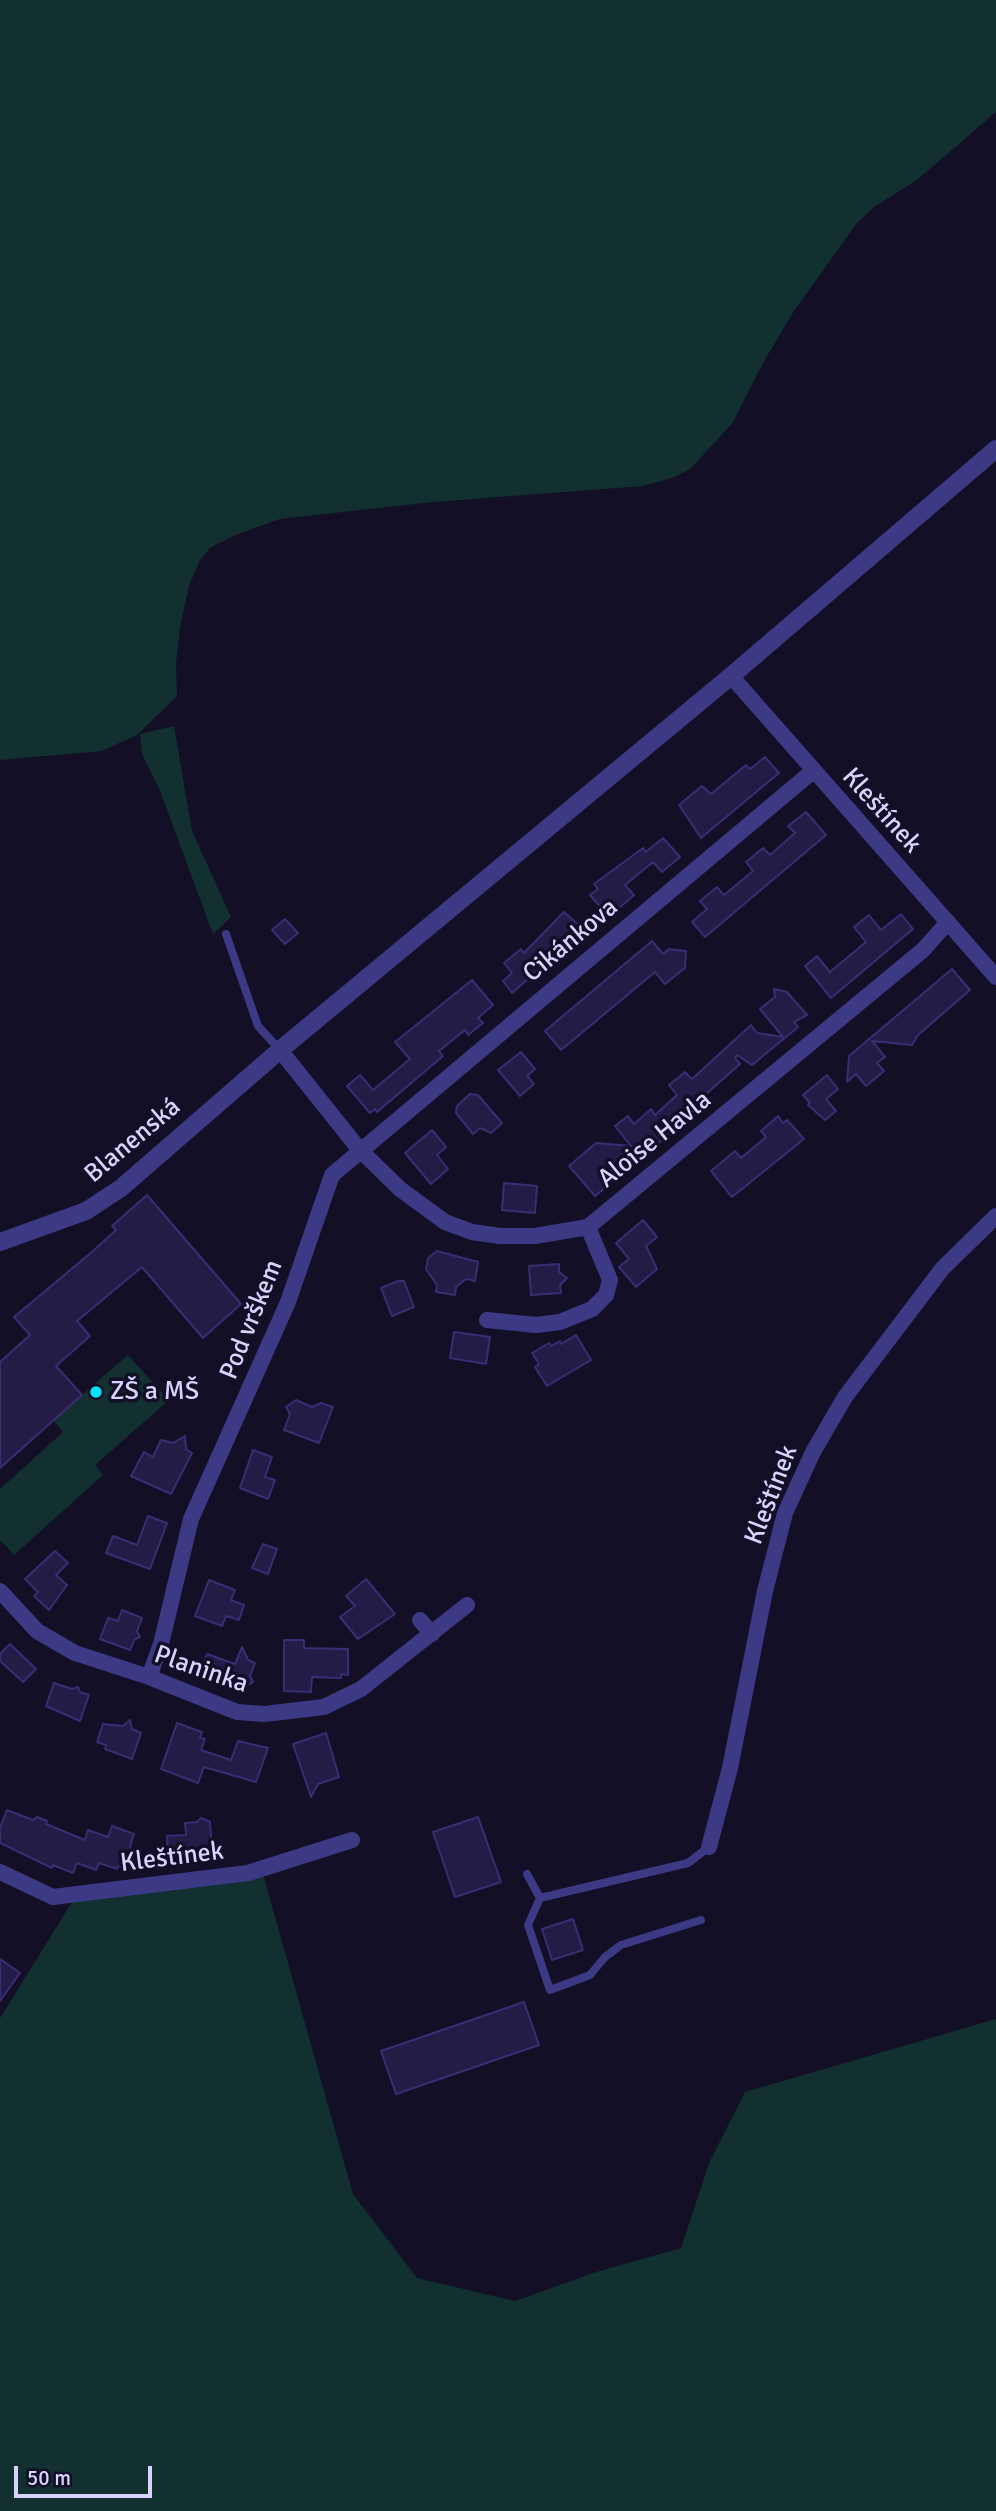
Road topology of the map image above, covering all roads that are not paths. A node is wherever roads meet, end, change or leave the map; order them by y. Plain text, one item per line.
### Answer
1 (996, 449) edge
2 (731, 676) junction
3 (813, 771) junction
4 (948, 922) junction
5 (226, 933) dead end
6 (996, 977) edge
7 (280, 1050) junction
8 (359, 1149) junction
9 (996, 1216) edge
10 (588, 1227) junction
11 (0, 1242) edge
12 (487, 1320) dead end
13 (0, 1591) edge
14 (467, 1605) dead end
15 (420, 1620) dead end
16 (432, 1634) junction
17 (149, 1677) junction
18 (352, 1840) dead end
19 (709, 1847) joint
20 (0, 1871) edge
21 (527, 1874) dead end
22 (540, 1898) junction
23 (701, 1920) dead end

1 - 2 street, Blanenská
2 - 3 street, Kleštínek
2 - 7 street, Blanenská
3 - 4 street, Kleštínek
3 - 8 street, Cikánkova
4 - 6 street, Kleštínek
4 - 10 street, Aloise Havla
5 - 7 lane
7 - 8 street
7 - 11 street, Blanenská
8 - 10 street, Aloise Havla
8 - 17 street, Pod vrškem
9 - 19 street, Kleštínek
10 - 12 street
13 - 17 street, Planinka
14 - 16 street, Planinka
15 - 16 street
16 - 17 street, Planinka
18 - 20 street, Kleštínek
19 - 22 lane
21 - 22 lane
22 - 23 lane

